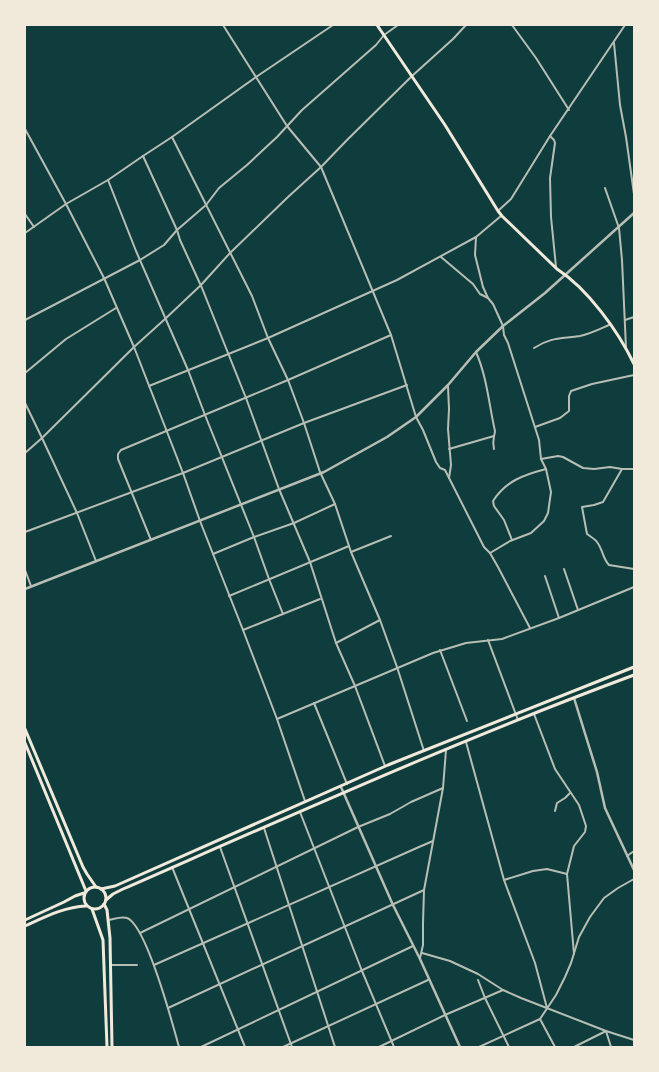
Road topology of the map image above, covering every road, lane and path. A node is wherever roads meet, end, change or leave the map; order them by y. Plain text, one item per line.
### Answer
1 (223, 25) edge
2 (333, 25) edge
3 (377, 25) edge
4 (398, 25) edge
5 (466, 25) edge
6 (512, 25) edge
7 (625, 25) edge
8 (384, 35) junction
9 (614, 42) junction
10 (412, 76) junction
11 (256, 77) junction
12 (569, 110) junction
13 (287, 126) junction
14 (25, 129) edge
15 (550, 136) junction
16 (172, 137) junction
17 (142, 156) junction
18 (321, 167) junction
19 (108, 180) junction
20 (604, 188) dead end
21 (634, 194) edge
22 (66, 204) junction
23 (206, 205) junction
24 (498, 211) junction
25 (634, 213) edge
26 (25, 214) edge
27 (502, 216) junction
28 (34, 227) junction
29 (618, 228) junction
30 (177, 230) junction
31 (25, 233) edge
32 (476, 237) junction
33 (230, 253) junction
34 (441, 257) junction
35 (140, 260) junction
36 (556, 269) junction
37 (565, 274) junction
38 (104, 278) junction
39 (200, 284) junction
40 (372, 291) junction
41 (488, 298) junction
42 (116, 308) junction
43 (634, 317) edge
44 (165, 319) junction
45 (25, 320) edge
46 (625, 320) junction
47 (610, 324) junction
48 (503, 326) junction
49 (391, 335) junction
50 (268, 338) junction
51 (134, 347) junction
52 (534, 348) dead end
53 (626, 348) junction
54 (476, 352) junction
55 (228, 354) junction
56 (634, 364) edge
57 (188, 370) junction
58 (25, 373) edge
59 (634, 375) edge
60 (288, 380) junction
61 (407, 385) junction
62 (448, 385) junction
63 (149, 386) junction
64 (246, 398) junction
65 (25, 403) edge
66 (30, 414) junction
67 (205, 415) junction
68 (416, 416) junction
69 (25, 417) edge
70 (304, 423) junction
71 (535, 427) junction
72 (167, 430) junction
73 (494, 436) junction
74 (42, 438) junction
75 (261, 441) junction
76 (494, 449) dead end
77 (449, 450) junction
78 (25, 453) edge
79 (222, 457) junction
80 (541, 459) junction
81 (546, 469) junction
82 (622, 469) junction
83 (634, 469) edge
84 (320, 472) junction
85 (184, 473) junction
86 (449, 478) junction
87 (280, 489) junction
88 (133, 492) junction
89 (241, 504) junction
90 (335, 504) junction
91 (77, 513) junction
92 (200, 521) junction
93 (294, 523) junction
94 (25, 532) edge
95 (391, 536) dead end
96 (254, 537) junction
97 (151, 540) junction
98 (512, 540) junction
99 (349, 546) junction
100 (351, 552) junction
101 (490, 553) junction
102 (213, 554) junction
103 (96, 561) junction
104 (310, 562) junction
105 (564, 569) dead end
106 (634, 569) edge
107 (25, 570) edge
108 (545, 576) dead end
109 (269, 579) junction
110 (32, 586) junction
111 (634, 587) edge
112 (25, 589) edge
113 (229, 596) junction
114 (321, 598) junction
115 (578, 610) junction
116 (283, 614) junction
117 (559, 618) junction
118 (380, 620) junction
119 (530, 628) junction
120 (244, 630) junction
121 (488, 640) junction
122 (336, 643) junction
123 (440, 650) junction
124 (397, 667) junction
125 (634, 667) edge
126 (634, 675) edge
127 (355, 686) junction
128 (574, 698) junction
129 (314, 703) junction
130 (516, 714) junction
131 (534, 714) junction
132 (276, 719) junction
133 (518, 720) junction
134 (467, 721) dead end
135 (25, 729) edge
136 (466, 742) junction
137 (25, 743) edge
138 (446, 750) junction
139 (424, 751) junction
140 (385, 767) junction
141 (347, 784) junction
142 (340, 787) junction
143 (443, 788) junction
144 (570, 792) junction
145 (343, 793) junction
146 (305, 801) junction
147 (300, 811) junction
148 (555, 811) dead end
149 (64, 823) junction
150 (59, 826) junction
151 (263, 827) junction
152 (358, 827) junction
153 (433, 841) junction
154 (220, 846) junction
155 (314, 848) junction
156 (634, 852) edge
157 (627, 856) junction
158 (376, 866) junction
159 (172, 867) junction
160 (276, 867) junction
161 (634, 870) edge
162 (567, 874) junction
163 (634, 878) edge
164 (504, 880) junction
165 (96, 887) junction
166 (235, 887) junction
167 (329, 887) junction
168 (101, 889) junction
169 (424, 890) junction
170 (85, 892) junction
171 (105, 902) junction
172 (289, 905) junction
173 (393, 905) junction
174 (86, 906) junction
175 (92, 909) junction
176 (189, 909) junction
177 (25, 920) edge
178 (108, 920) junction
179 (248, 924) junction
180 (25, 926) edge
181 (345, 927) junction
182 (140, 933) junction
183 (203, 944) junction
184 (302, 946) junction
185 (413, 946) junction
186 (422, 953) junction
187 (574, 954) junction
188 (420, 959) junction
189 (111, 965) junction
190 (137, 965) dead end
191 (263, 965) junction
192 (154, 966) junction
193 (362, 971) junction
194 (429, 980) junction
195 (478, 980) dead end
196 (220, 984) junction
197 (503, 990) junction
198 (317, 992) junction
199 (485, 998) junction
200 (376, 1005) junction
201 (168, 1008) junction
202 (548, 1008) junction
203 (279, 1009) junction
204 (445, 1015) junction
205 (540, 1019) junction
206 (329, 1026) junction
207 (237, 1030) junction
208 (606, 1031) junction
209 (503, 1036) junction
210 (634, 1040) edge
211 (391, 1041) junction
212 (290, 1044) junction
213 (107, 1047) edge
214 (112, 1047) edge
215 (179, 1047) edge
216 (201, 1047) edge
217 (245, 1047) edge
218 (283, 1047) edge
219 (292, 1047) edge
220 (335, 1047) edge
221 (379, 1047) edge
222 (394, 1047) edge
223 (460, 1047) edge
224 (479, 1047) edge
225 (509, 1047) edge
226 (555, 1047) edge
227 (574, 1047) edge
228 (610, 1047) edge

1 - 11 street
2 - 11 street
3 - 8 main road
4 - 8 street
5 - 10 street
6 - 12 street
7 - 9 street
8 - 10 main road
8 - 13 street
9 - 12 street
9 - 21 street
10 - 18 street
10 - 24 main road
11 - 13 street
11 - 16 street
12 - 15 street
13 - 18 street
13 - 23 street
14 - 22 street
15 - 24 street
15 - 36 street
16 - 17 street
16 - 23 street
17 - 19 street
17 - 30 street
18 - 33 street
18 - 40 street
19 - 22 street
19 - 35 street
20 - 29 street
22 - 28 street
22 - 38 street
23 - 30 street
23 - 33 street
24 - 27 main road
25 - 29 street
26 - 28 street
27 - 32 street
27 - 36 main road
28 - 31 street
29 - 37 street
29 - 46 street
30 - 35 street
30 - 39 street
32 - 34 street
32 - 41 street
33 - 39 street
33 - 50 street
34 - 40 street
34 - 41 street
35 - 38 street
35 - 44 street
36 - 37 main road
37 - 47 main road
37 - 48 street
38 - 42 street
38 - 45 street
39 - 44 street
39 - 55 street
40 - 49 street
40 - 50 street
41 - 48 street
42 - 51 street
42 - 58 street
43 - 46 street
44 - 51 street
44 - 57 street
46 - 53 street
47 - 52 street
47 - 53 main road
48 - 54 street
48 - 71 street
49 - 60 street
49 - 61 street
50 - 55 street
50 - 60 street
51 - 63 street
51 - 74 street
53 - 56 main road
54 - 62 street
54 - 73 street
55 - 57 street
55 - 64 street
57 - 63 street
57 - 67 street
59 - 71 street
60 - 64 street
60 - 70 street
61 - 68 street
61 - 70 street
62 - 68 street
62 - 77 street
63 - 72 street
64 - 67 street
64 - 75 street
65 - 66 street
66 - 69 street
66 - 74 street
67 - 72 street
67 - 79 street
68 - 84 street
68 - 86 street
70 - 75 street
70 - 84 street
71 - 80 street
72 - 85 street
72 - 88 street
73 - 76 street
73 - 77 street
74 - 78 street
74 - 91 street
75 - 79 street
75 - 87 street
77 - 86 street
79 - 85 street
79 - 89 street
80 - 81 street
80 - 82 street
81 - 98 street
81 - 98 street
82 - 83 street
82 - 106 street
84 - 87 street
84 - 90 street
85 - 88 street
85 - 92 street
86 - 101 street
87 - 89 street
87 - 93 street
88 - 91 street
88 - 97 street
89 - 92 street
89 - 96 street
90 - 93 street
90 - 99 street
91 - 94 street
91 - 103 street
92 - 97 street
92 - 102 street
93 - 96 street
93 - 104 street
95 - 100 street
96 - 102 street
96 - 109 street
97 - 103 street
98 - 101 street
99 - 100 street
99 - 104 street
100 - 118 street
101 - 119 street
102 - 113 street
103 - 110 street
104 - 109 street
104 - 114 street
105 - 115 street
107 - 110 street
108 - 117 street
109 - 113 street
109 - 116 street
110 - 112 street
111 - 115 street
113 - 120 street
114 - 116 street
114 - 122 street
115 - 117 street
116 - 120 street
117 - 119 street
118 - 122 street
118 - 124 street
119 - 121 street
120 - 132 street
121 - 123 street
121 - 130 street
122 - 127 street
123 - 124 street
123 - 134 street
124 - 127 street
124 - 139 street
125 - 130 main road
126 - 128 main road
127 - 129 street
127 - 140 street
128 - 131 main road
128 - 157 street
129 - 132 street
129 - 141 street
130 - 133 street
130 - 139 main road
131 - 133 main road
131 - 144 street
132 - 146 street
133 - 136 main road
135 - 149 main road
136 - 138 main road
136 - 164 street
137 - 150 main road
138 - 143 street
138 - 145 main road
139 - 140 main road
140 - 141 main road
141 - 142 main road
142 - 145 street
142 - 146 main road
143 - 152 street
143 - 153 street
144 - 148 street
144 - 162 street
145 - 147 main road
145 - 152 street
146 - 168 main road
147 - 151 main road
147 - 155 street
149 - 150 main road
149 - 165 main road
150 - 170 main road
151 - 154 main road
151 - 160 street
152 - 155 street
152 - 158 street
153 - 158 street
153 - 169 street
154 - 159 main road
154 - 166 street
155 - 160 street
155 - 167 street
156 - 157 street
157 - 161 street
158 - 167 street
158 - 173 street
159 - 171 main road
159 - 176 street
160 - 166 street
160 - 172 street
162 - 164 street
162 - 187 street
163 - 187 street
164 - 202 street
165 - 168 main road
165 - 170 main road
166 - 176 street
166 - 179 street
167 - 172 street
167 - 181 street
168 - 171 main road
169 - 173 street
169 - 186 street
170 - 174 main road
170 - 177 main road
171 - 175 main road
171 - 178 main road
172 - 179 street
172 - 184 street
173 - 181 street
173 - 185 street
174 - 175 main road
174 - 180 main road
175 - 213 main road
176 - 182 street
176 - 183 street
178 - 182 street
178 - 189 main road
179 - 183 street
179 - 191 street
181 - 184 street
181 - 193 street
182 - 192 street
183 - 192 street
183 - 196 street
184 - 191 street
184 - 198 street
185 - 188 street
185 - 193 street
186 - 188 street
186 - 197 street
187 - 202 street
188 - 194 street
189 - 190 street
189 - 214 main road
191 - 196 street
191 - 203 street
192 - 201 street
193 - 198 street
193 - 200 street
194 - 200 street
194 - 204 street
195 - 199 street
196 - 201 street
196 - 207 street
197 - 199 street
197 - 202 street
198 - 203 street
198 - 206 street
199 - 204 street
199 - 209 street
200 - 206 street
200 - 211 street
201 - 215 street
202 - 205 street
202 - 208 street
203 - 207 street
203 - 212 street
204 - 211 street
204 - 223 street
205 - 209 street
205 - 226 street
206 - 212 street
206 - 220 street
207 - 216 street
207 - 217 street
208 - 210 street
208 - 227 street
208 - 228 street
209 - 224 street
209 - 225 street
211 - 221 street
211 - 222 street
212 - 218 street
212 - 219 street

